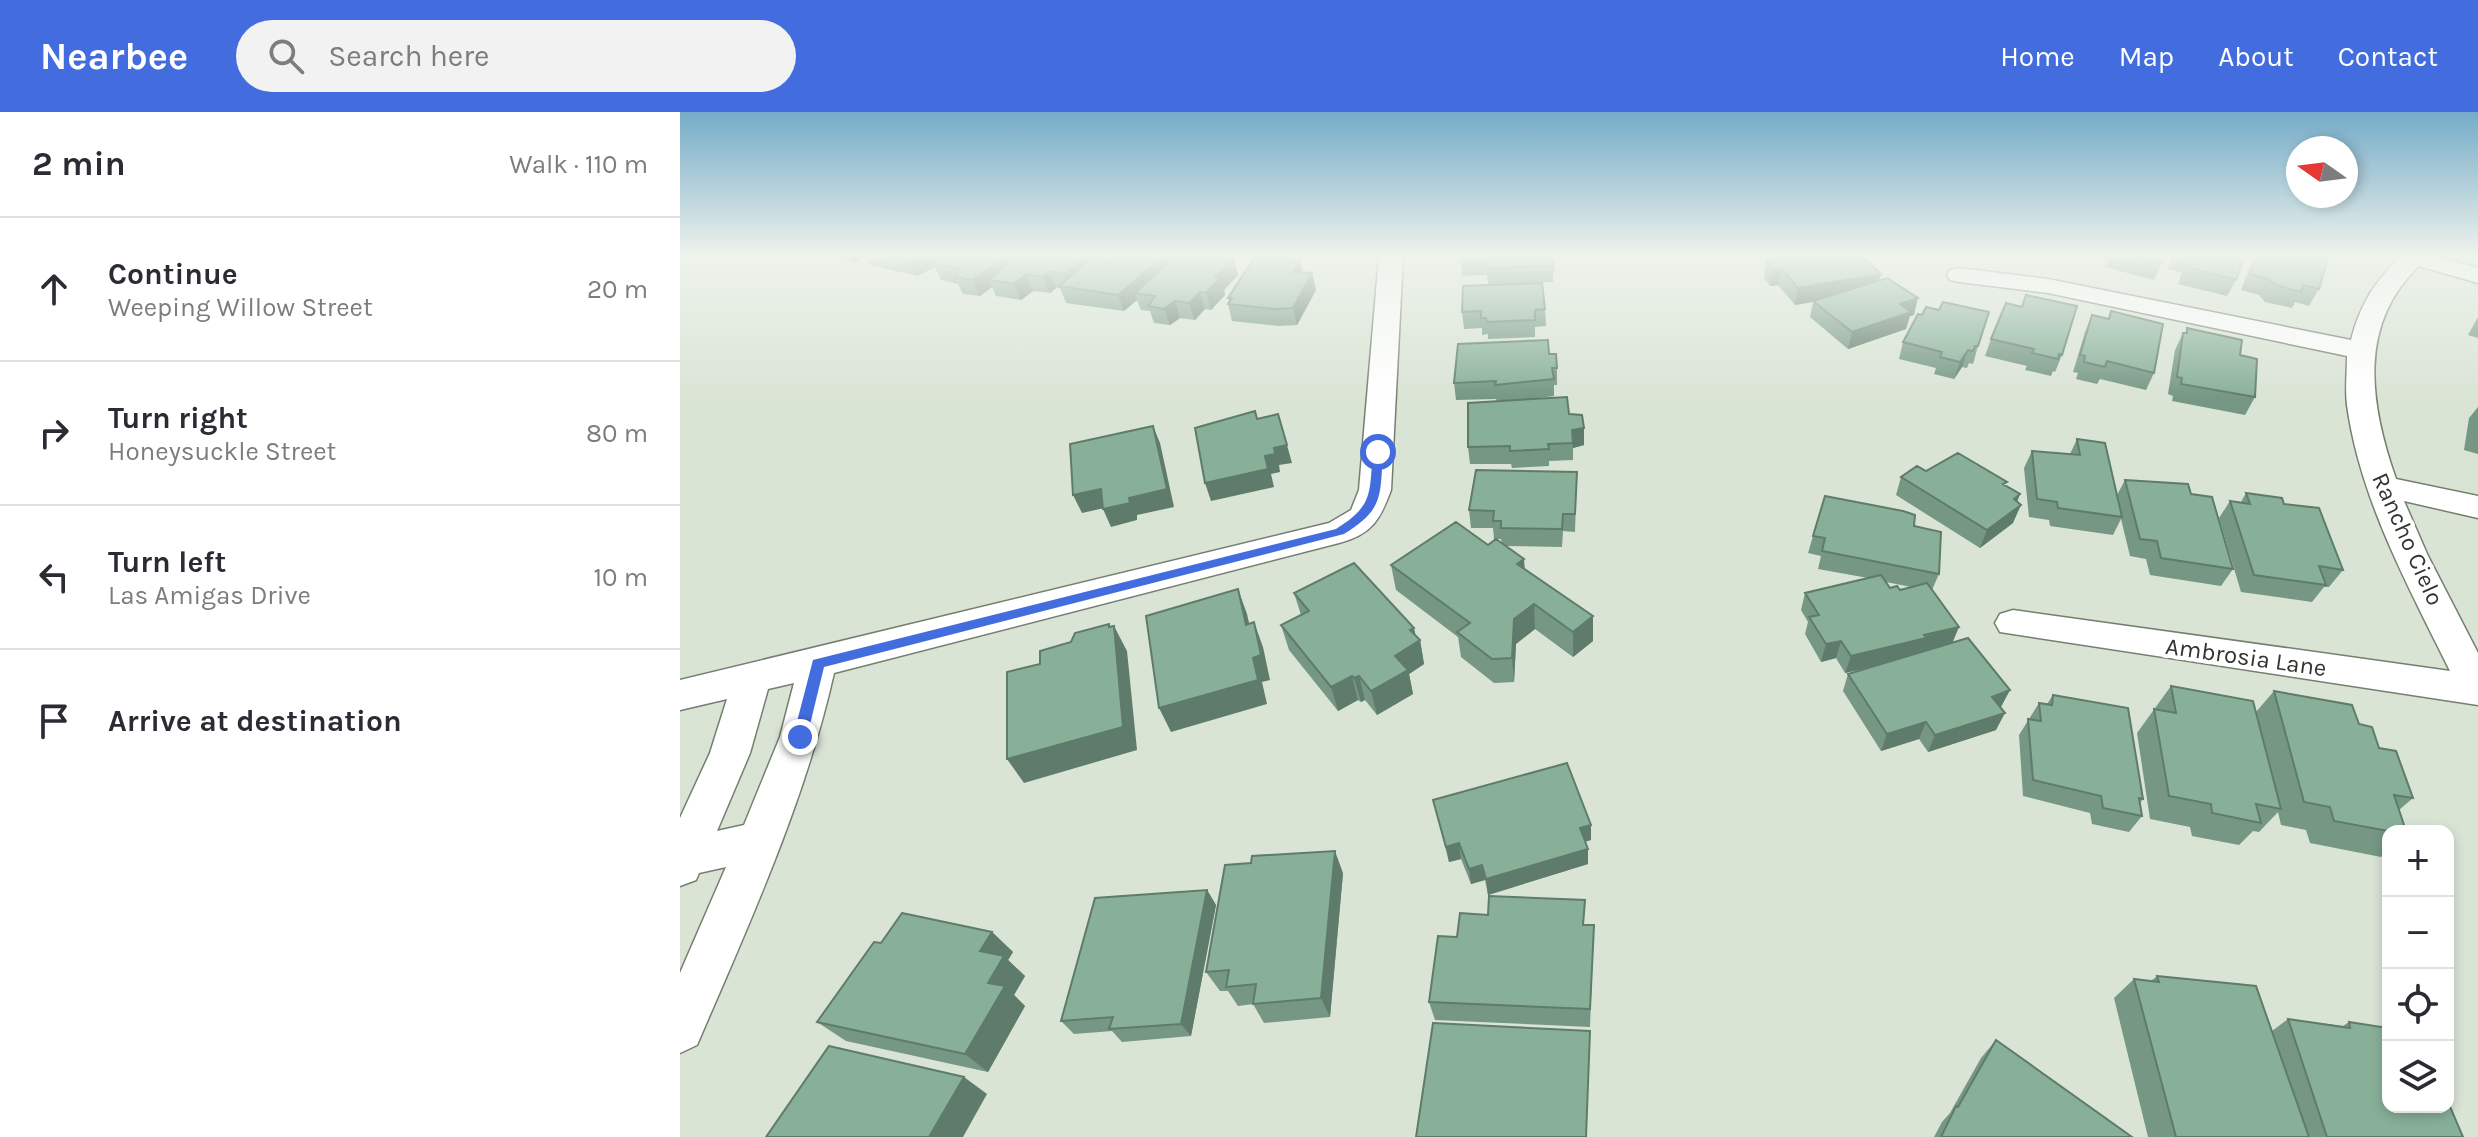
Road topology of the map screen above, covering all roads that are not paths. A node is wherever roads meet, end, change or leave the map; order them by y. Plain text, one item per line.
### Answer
1 (1388, 304) edge
2 (2134, 304) edge
3 (2378, 304) edge
4 (2363, 351) junction
5 (2381, 486) junction
6 (2478, 507) edge
7 (2013, 623) dead end
8 (818, 663) junction
9 (752, 678) junction
10 (2478, 689) edge
11 (680, 695) edge
12 (759, 841) junction
13 (682, 861) edge
14 (680, 1028) edge

1 - 8 street
2 - 4 street
3 - 4 street, Rancho Cielo
4 - 5 street, Rancho Cielo
5 - 6 street
5 - 10 street, Rancho Cielo
7 - 10 street, Ambrosia Lane
8 - 9 street
8 - 12 street
9 - 11 street
9 - 13 street
12 - 13 street
12 - 14 street

